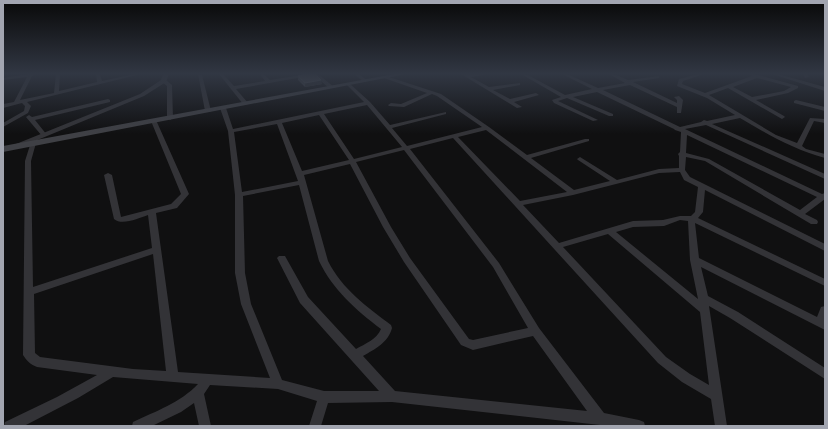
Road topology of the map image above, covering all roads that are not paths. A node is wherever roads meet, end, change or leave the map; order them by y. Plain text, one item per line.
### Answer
1 (21, 94) edge
2 (56, 94) edge
3 (144, 94) edge
4 (170, 94) edge
5 (204, 94) edge
6 (238, 94) edge
7 (295, 94) edge
8 (359, 94) edge
9 (428, 94) edge
10 (436, 94) edge
11 (496, 94) edge
12 (563, 94) edge
13 (577, 94) edge
14 (605, 94) edge
15 (650, 94) edge
16 (708, 94) edge
17 (742, 94) edge
18 (776, 94) edge
19 (536, 95) dead end
20 (705, 95) joint
21 (567, 96) junction
22 (677, 97) dead end
23 (751, 99) junction
24 (108, 101) dead end
25 (509, 101) junction
26 (24, 102) junction
27 (796, 102) dead end
28 (368, 103) junction
29 (16, 104) junction
30 (245, 104) junction
31 (825, 104) edge
32 (391, 105) dead end
33 (3, 106) edge
34 (519, 107) dead end
35 (223, 108) junction
36 (819, 108) junction
37 (825, 109) edge
38 (208, 111) junction
39 (320, 113) junction
40 (444, 113) dead end
41 (611, 115) dead end
42 (21, 116) junction
43 (740, 116) junction
44 (782, 116) dead end
45 (170, 118) junction
46 (32, 119) junction
47 (154, 120) junction
48 (595, 120) dead end
49 (825, 121) edge
50 (279, 122) junction
51 (704, 122) junction
52 (3, 125) edge
53 (389, 126) junction
54 (487, 128) junction
55 (680, 130) junction
56 (230, 131) junction
57 (44, 135) junction
58 (454, 136) junction
59 (587, 140) dead end
60 (32, 143) junction
61 (799, 146) junction
62 (7, 148) edge
63 (406, 148) junction
64 (681, 154) junction
65 (825, 156) edge
66 (526, 157) junction
67 (580, 159) dead end
68 (352, 160) junction
69 (682, 170) junction
70 (108, 175) dead end
71 (825, 177) edge
72 (301, 178) junction
73 (616, 182) junction
74 (702, 186) junction
75 (573, 193) junction
76 (239, 195) junction
77 (824, 196) edge
78 (518, 204) junction
79 (152, 212) junction
80 (800, 214) junction
81 (693, 219) junction
82 (814, 222) dead end
83 (610, 231) junction
84 (557, 246) junction
85 (825, 248) edge
86 (156, 250) junction
87 (282, 258) dead end
88 (695, 260) junction
89 (825, 283) edge
90 (29, 292) junction
91 (704, 304) junction
92 (825, 310) edge
93 (822, 325) edge
94 (535, 332) junction
95 (355, 355) junction
96 (110, 372) junction
97 (825, 374) edge
98 (173, 377) junction
99 (207, 379) junction
100 (278, 384) junction
101 (198, 393) junction
102 (392, 396) junction
103 (716, 396) junction
104 (324, 397) junction
105 (600, 418) junction
106 (10, 426) edge
107 (138, 426) edge
108 (205, 426) edge
109 (315, 426) edge
110 (639, 426) edge
111 (721, 426) edge

1 - 29 street
2 - 26 street
3 - 57 street
4 - 45 street
5 - 38 street
6 - 30 street
7 - 30 main road
8 - 28 street
9 - 32 street
10 - 54 street
11 - 25 street
12 - 21 street
13 - 21 street
14 - 55 street
15 - 22 street
16 - 20 street
17 - 23 street
18 - 23 street
19 - 25 street
20 - 43 street
21 - 41 street
21 - 48 street
23 - 44 street
24 - 46 street
25 - 34 street
26 - 29 street
26 - 42 street
27 - 36 street
28 - 39 street
28 - 53 street
29 - 33 street
30 - 35 main road
31 - 36 street
35 - 38 main road
35 - 56 street
36 - 37 street
38 - 45 main road
39 - 50 street
39 - 68 street
40 - 53 street
42 - 46 street
42 - 52 street
43 - 51 street
43 - 61 street
45 - 47 main road
46 - 57 street
47 - 60 main road
47 - 79 street
49 - 61 street
50 - 56 street
50 - 72 street
51 - 55 street
51 - 71 street
53 - 63 street
54 - 58 street
54 - 66 street
55 - 64 street
55 - 77 street
56 - 76 street
57 - 62 street
58 - 63 street
58 - 78 street
59 - 66 street
60 - 62 main road
60 - 90 street
61 - 65 street
63 - 68 street
63 - 94 street
64 - 69 street
64 - 80 street
66 - 75 street
67 - 73 street
68 - 72 street
68 - 94 street
69 - 73 street
69 - 74 street
70 - 79 street
72 - 76 street
72 - 95 street
73 - 75 street
74 - 81 street
74 - 85 street
75 - 78 street
76 - 100 street
77 - 80 street
78 - 84 street
79 - 86 street
80 - 82 street
81 - 83 street
81 - 88 street
81 - 89 street
83 - 84 street
83 - 91 street
84 - 103 street
86 - 90 street
86 - 98 street
87 - 95 street
88 - 91 street
88 - 93 street
90 - 96 street
91 - 97 street
91 - 103 street
92 - 93 street
94 - 105 street
95 - 102 street
96 - 98 street
96 - 106 street
98 - 99 street
99 - 100 street
99 - 101 street
100 - 104 street
101 - 107 street
101 - 108 street
102 - 104 street
102 - 105 street
103 - 111 street
104 - 109 street
105 - 110 street

